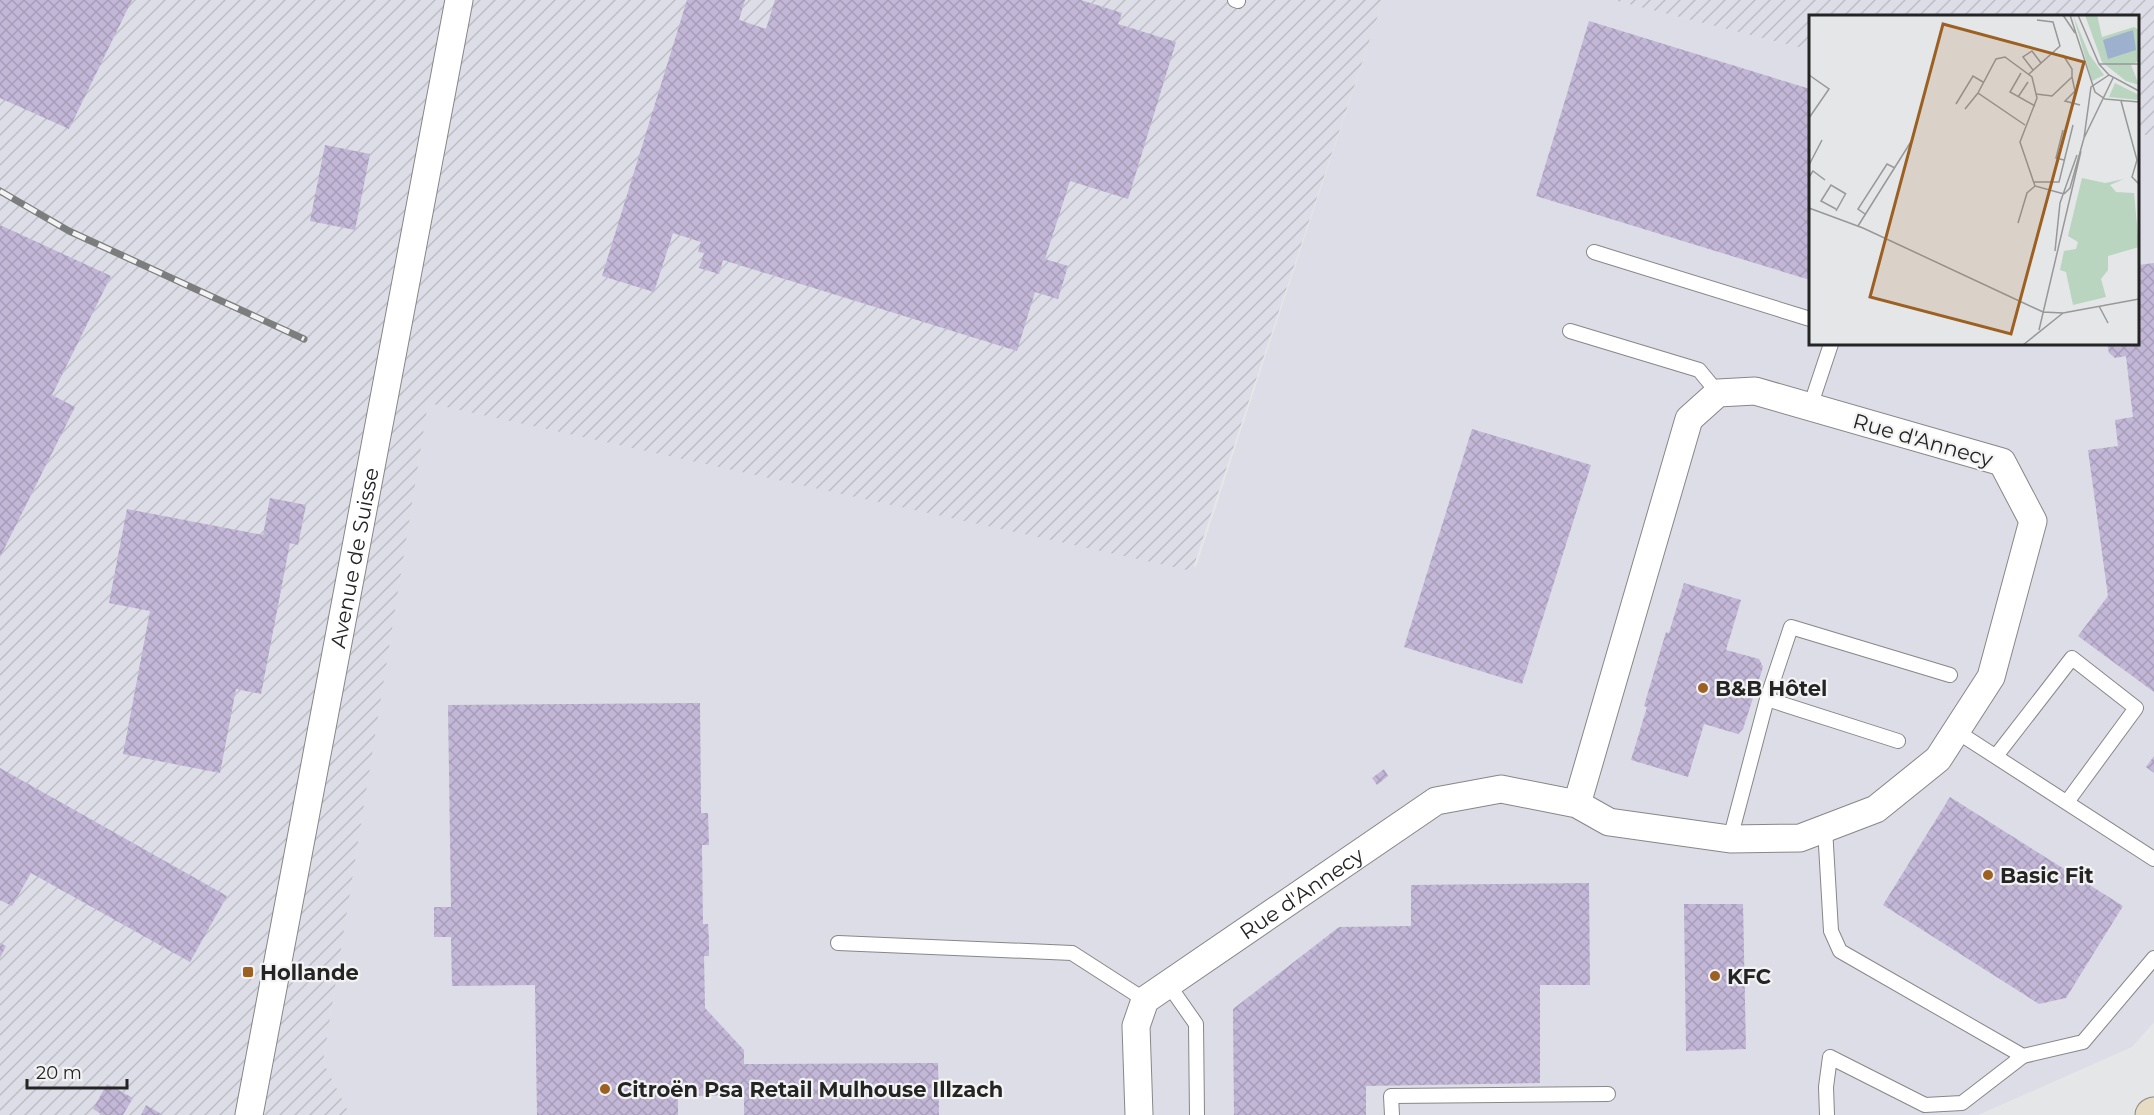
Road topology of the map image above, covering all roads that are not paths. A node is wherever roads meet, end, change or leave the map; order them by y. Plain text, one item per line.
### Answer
1 (459, 0) edge
2 (1594, 252) dead end
3 (1809, 319) edge
4 (1570, 331) dead end
5 (1831, 345) edge
6 (1718, 393) junction
7 (1810, 407) junction
8 (1950, 675) dead end
9 (1767, 699) junction
10 (1956, 731) junction
11 (1898, 741) dead end
12 (1996, 756) junction
13 (2067, 802) junction
14 (1577, 804) junction
15 (1825, 828) junction
16 (1730, 839) junction
17 (2154, 859) edge
18 (838, 943) dead end
19 (2154, 958) edge
20 (1168, 984) junction
21 (1145, 1000) junction
22 (2023, 1056) junction
23 (1608, 1094) dead end
24 (249, 1115) edge
25 (1139, 1115) edge
26 (1197, 1115) edge
27 (1392, 1115) edge
28 (1827, 1115) edge

1 - 24 street, Avenue de Suisse
2 - 3 lane
4 - 6 lane
5 - 7 lane
6 - 7 street, Rue d'Annecy
6 - 14 street
7 - 10 street, Rue d'Annecy
8 - 9 lane
9 - 11 lane
9 - 16 lane
10 - 12 lane
10 - 15 street, Rue d'Annecy
12 - 13 lane
12 - 13 lane
13 - 17 lane
14 - 16 street, Rue d'Annecy
14 - 20 street, Rue d'Annecy
15 - 16 street, Rue d'Annecy
15 - 22 lane
18 - 21 lane
19 - 22 lane
20 - 21 street, Rue d'Annecy
20 - 26 lane
21 - 25 street
22 - 28 lane
23 - 27 lane

